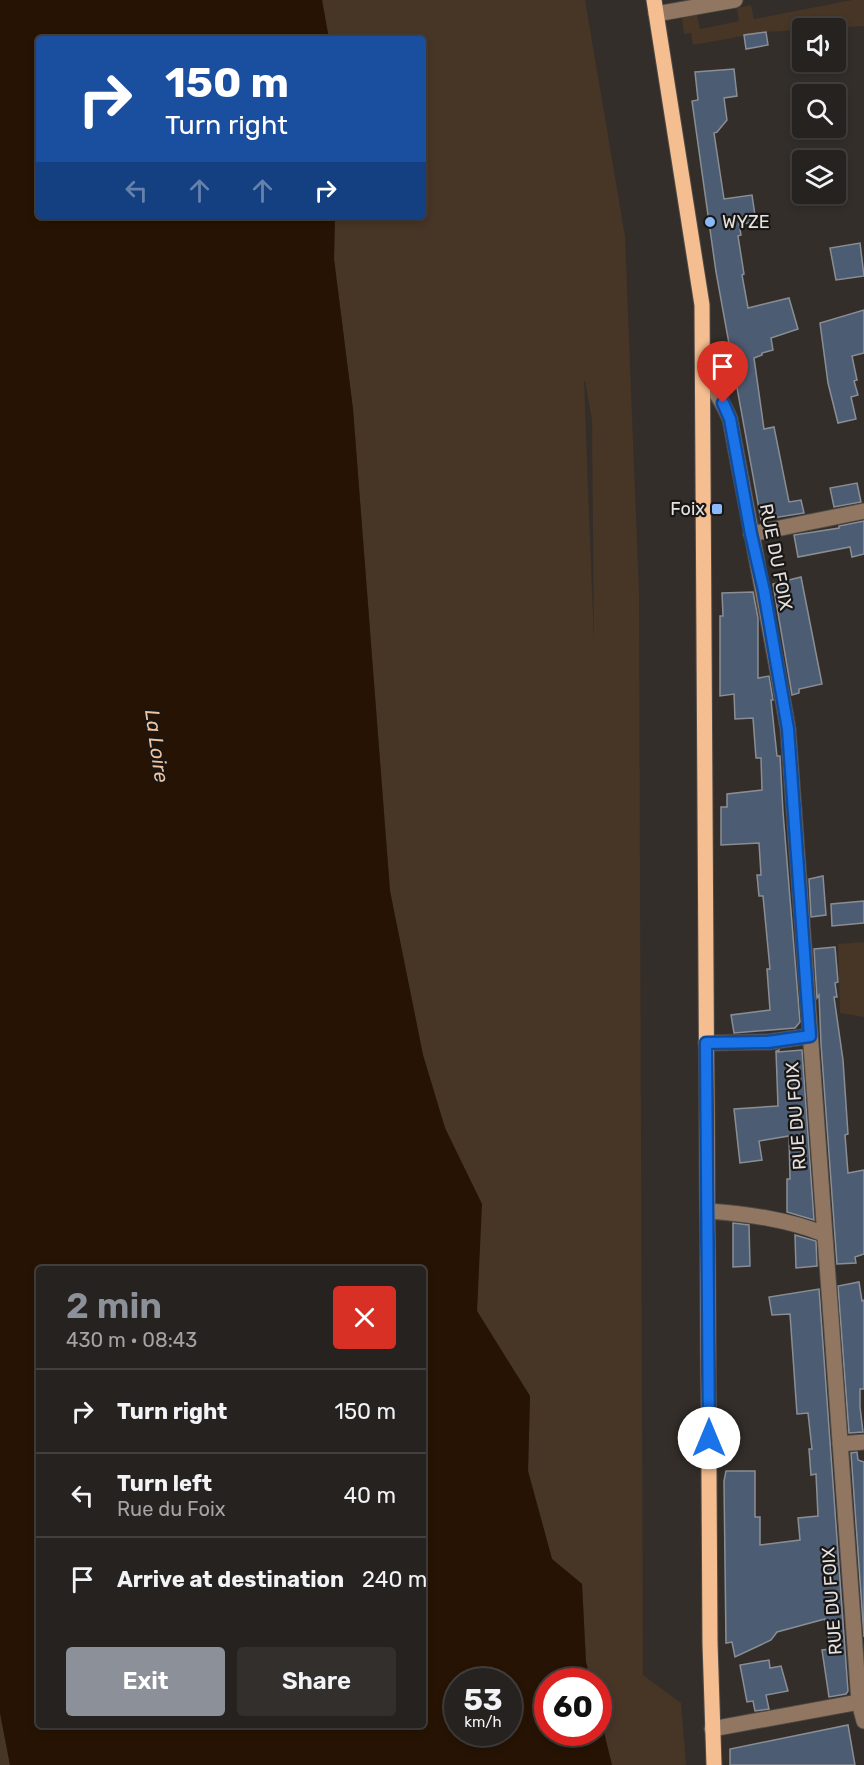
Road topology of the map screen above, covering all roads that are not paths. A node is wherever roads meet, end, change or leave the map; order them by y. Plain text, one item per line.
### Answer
1 (735, 0) edge
2 (655, 7) edge
3 (703, 378) junction
4 (864, 511) edge
5 (751, 534) junction
6 (810, 1036) junction
7 (706, 1043) junction
8 (708, 1211) junction
9 (825, 1234) junction
10 (864, 1442) edge
11 (840, 1444) junction
12 (859, 1702) junction
13 (864, 1721) edge
14 (712, 1730) junction
15 (714, 1765) edge

1 - 2 street
2 - 3 main road
3 - 5 street, RUE DU FOIX
3 - 7 main road
4 - 5 street
5 - 6 street, RUE DU FOIX
6 - 7 street
6 - 9 street, RUE DU FOIX
7 - 8 main road
8 - 9 street
8 - 14 main road
9 - 11 street, RUE DU FOIX
10 - 11 street
11 - 12 street, RUE DU FOIX
12 - 13 street, RUE DU FOIX
12 - 14 street
14 - 15 main road

